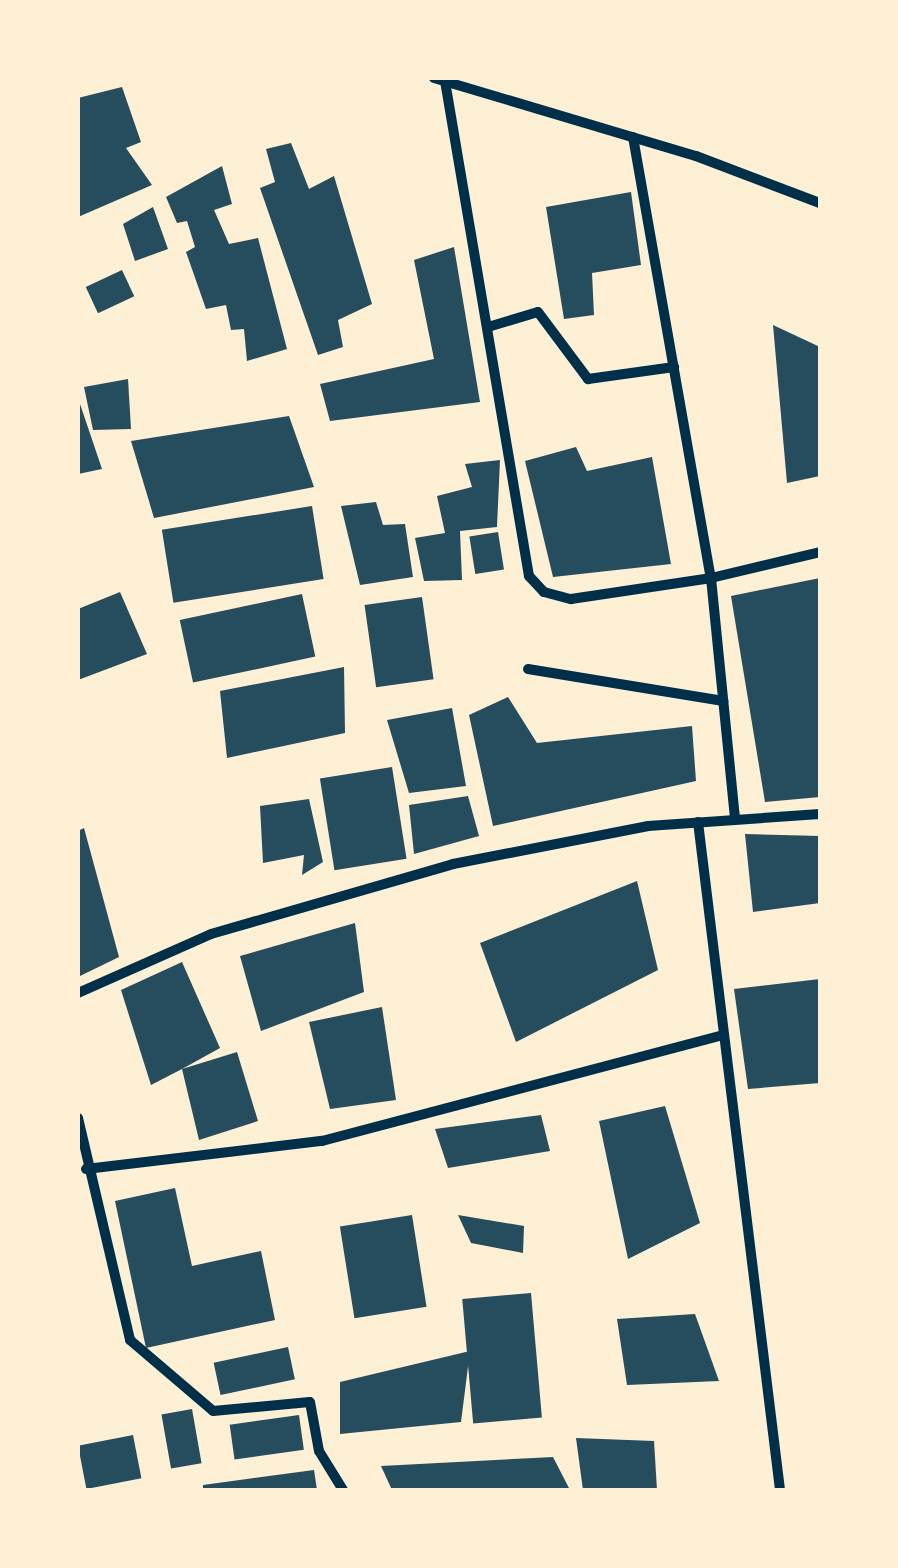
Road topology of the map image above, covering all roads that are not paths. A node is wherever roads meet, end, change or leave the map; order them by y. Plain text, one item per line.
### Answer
1 (440, 79) edge
2 (633, 137) junction
3 (820, 203) edge
4 (488, 327) junction
5 (674, 367) junction
6 (820, 552) edge
7 (711, 578) junction
8 (528, 668) dead end
9 (723, 701) junction
10 (820, 814) edge
11 (735, 820) junction
12 (698, 822) junction
13 (78, 993) edge
14 (722, 1035) junction
15 (78, 1118) edge
16 (86, 1169) junction
17 (343, 1490) edge
18 (780, 1490) edge

1 - 2 street
1 - 4 street
2 - 3 street
2 - 5 street
4 - 5 street
4 - 7 street
5 - 7 street
6 - 7 street
7 - 9 street
8 - 9 street
9 - 11 street
10 - 11 street
11 - 12 street
12 - 13 street
12 - 14 street
14 - 16 street
14 - 18 street
15 - 16 street
16 - 17 street

